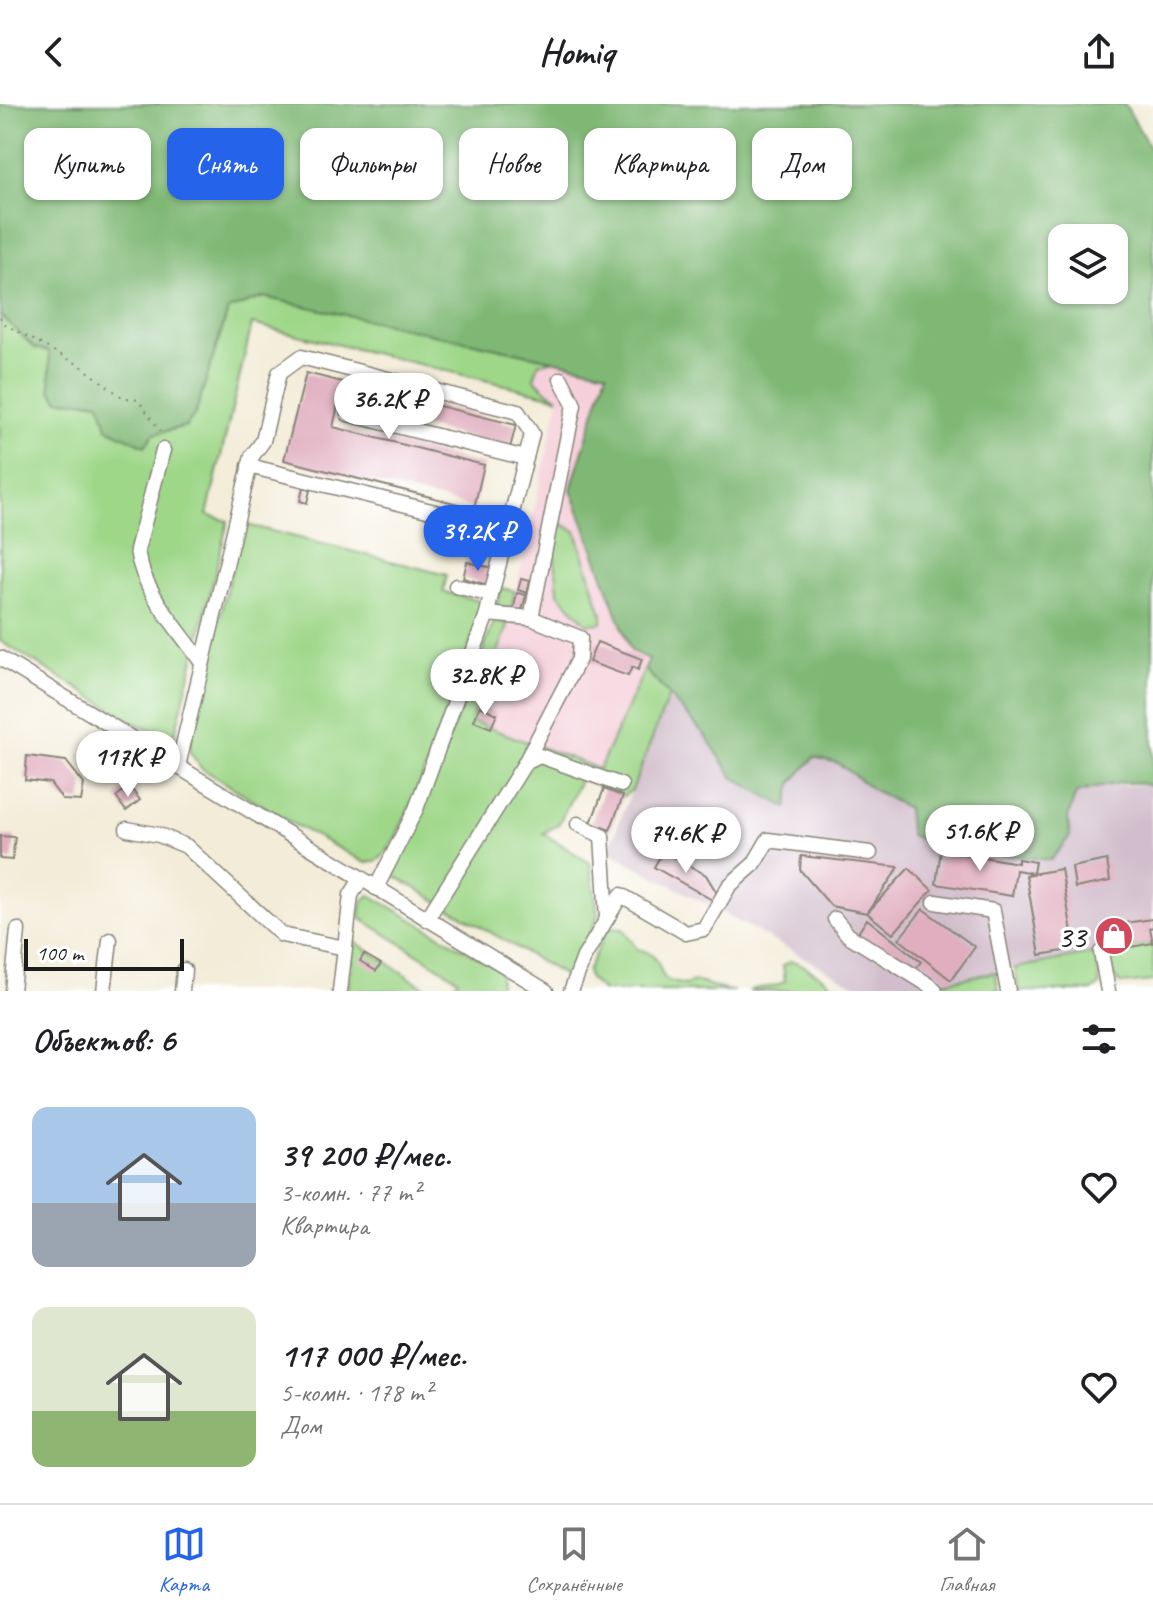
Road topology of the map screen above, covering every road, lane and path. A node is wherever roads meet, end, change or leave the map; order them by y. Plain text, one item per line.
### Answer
1 (0, 317) edge
2 (561, 379) dead end
3 (348, 414) dead end
4 (163, 450) joint
5 (526, 458) junction
6 (249, 466) junction
7 (508, 530) junction
8 (456, 586) dead end
9 (491, 595) junction
10 (487, 614) junction
11 (531, 618) junction
12 (0, 658) edge
13 (202, 663) junction
14 (525, 763) junction
15 (178, 766) junction
16 (621, 785) dead end
17 (578, 824) dead end
18 (127, 829) dead end
19 (870, 853) dead end
20 (361, 879) junction
21 (376, 888) junction
22 (935, 902) dead end
23 (607, 918) junction
24 (427, 919) junction
25 (835, 919) dead end
26 (18, 930) dead end
27 (110, 940) dead end
28 (345, 948) junction
29 (1101, 952) dead end
30 (184, 970) dead end
31 (520, 976) junction
32 (12, 991) edge
33 (104, 991) edge
34 (182, 991) edge
35 (340, 991) edge
36 (515, 991) edge
37 (546, 991) edge
38 (571, 991) edge
39 (935, 991) edge
40 (1008, 991) edge
41 (1108, 991) edge

1 - 4 path
2 - 11 street
3 - 5 street
4 - 13 street
5 - 6 street
5 - 7 street
6 - 7 street
6 - 13 street
7 - 9 street
8 - 9 street
9 - 10 street
10 - 11 street
10 - 21 street
11 - 14 street
12 - 15 street
13 - 15 street
14 - 16 street
14 - 24 street
15 - 20 street
17 - 23 street
18 - 28 street
19 - 23 street
20 - 21 street
20 - 28 street
21 - 24 street
22 - 40 street
23 - 38 street
24 - 31 street
25 - 39 street
26 - 32 street
27 - 33 street
28 - 35 street
29 - 41 street
30 - 34 street
31 - 36 street
31 - 37 street

